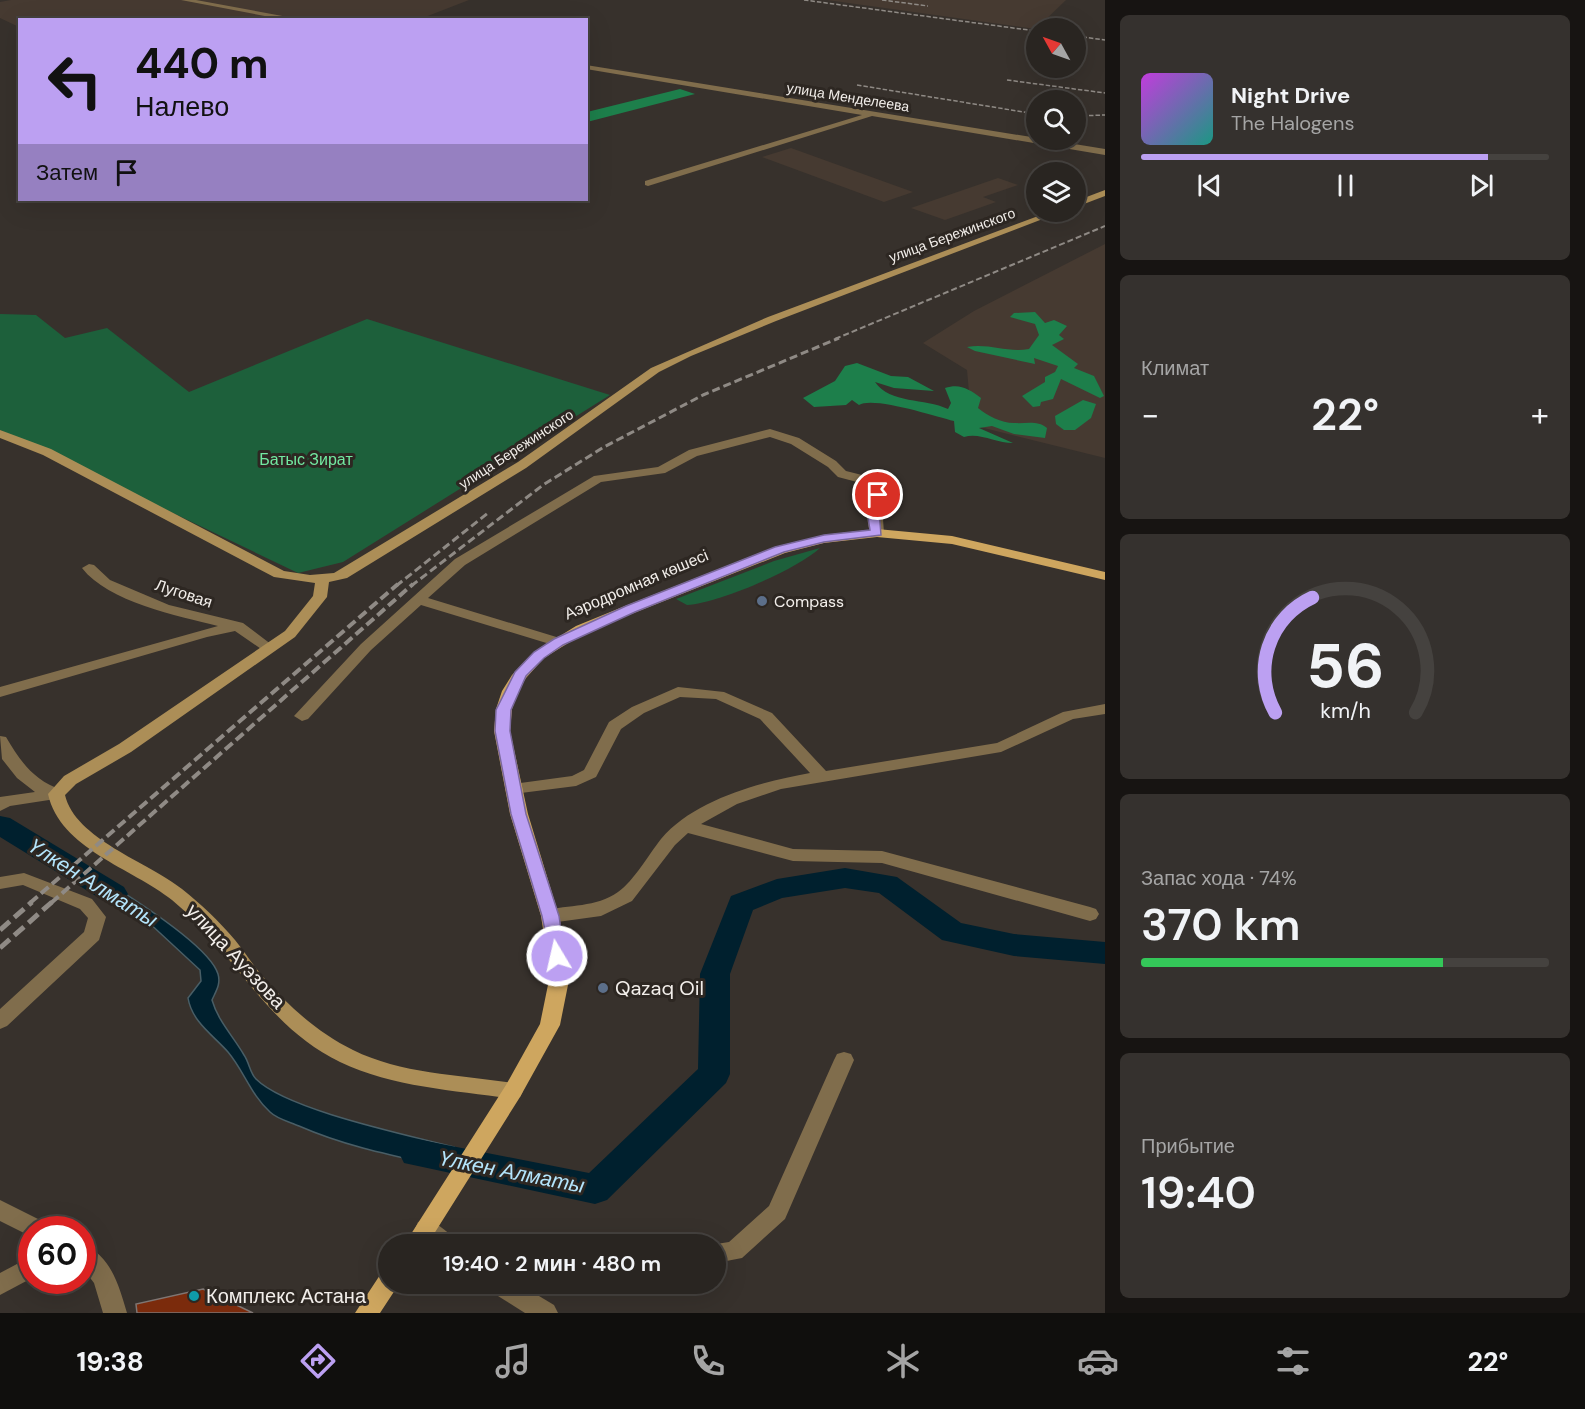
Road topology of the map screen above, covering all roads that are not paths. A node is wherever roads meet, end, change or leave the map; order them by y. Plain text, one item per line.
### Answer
1 (184, 0) edge
2 (289, 18) edge
3 (588, 67) edge
4 (872, 114) junction
5 (1105, 152) edge
6 (648, 183) dead end
7 (1105, 192) edge
8 (1086, 200) edge
9 (1029, 222) edge
10 (0, 434) edge
11 (877, 533) junction
12 (89, 568) dead end
13 (1105, 576) edge
14 (322, 581) junction
15 (418, 600) junction
16 (238, 626) junction
17 (558, 642) junction
18 (268, 648) junction
19 (0, 692) edge
20 (1105, 708) edge
21 (302, 716) dead end
22 (0, 741) edge
23 (822, 776) junction
24 (513, 789) junction
25 (56, 794) junction
26 (3, 803) edge
27 (685, 826) junction
28 (0, 883) edge
29 (1090, 914) dead end
30 (550, 916) junction
31 (0, 1021) edge
32 (844, 1060) dead end
33 (513, 1091) junction
34 (0, 1210) edge
35 (18, 1219) edge
36 (427, 1229) edge
37 (726, 1252) edge
38 (96, 1267) edge
39 (18, 1275) edge
40 (0, 1286) edge
41 (380, 1294) edge
42 (515, 1294) edge
43 (115, 1313) edge
44 (367, 1313) edge
45 (546, 1313) edge

1 - 2 street
3 - 4 street, улица Менделеева
4 - 5 street, улица Менделеева
4 - 6 street
7 - 8 main road
9 - 14 main road, улица Бережинского
10 - 14 main road, улица Бережинского
11 - 13 main road, Аэродромная көшесі
11 - 15 street
11 - 17 main road, Аэродромная көшесі
12 - 16 street, Луговая
14 - 18 main road
15 - 17 street
15 - 21 street
16 - 18 street, Луговая
16 - 19 street
17 - 24 main road, Аэродромная көшесі
18 - 25 main road
20 - 23 street
22 - 25 street
23 - 24 street
23 - 27 street
24 - 30 main road, Аэродромная көшесі
25 - 26 street
25 - 33 main road, улица Ауэзова
27 - 29 street
27 - 30 street
28 - 31 street
30 - 33 main road, Аэродромная көшесі
32 - 37 street
33 - 36 main road, Аэродромная көшесі
34 - 35 street
38 - 43 street
39 - 40 street
41 - 44 main road
42 - 45 street

